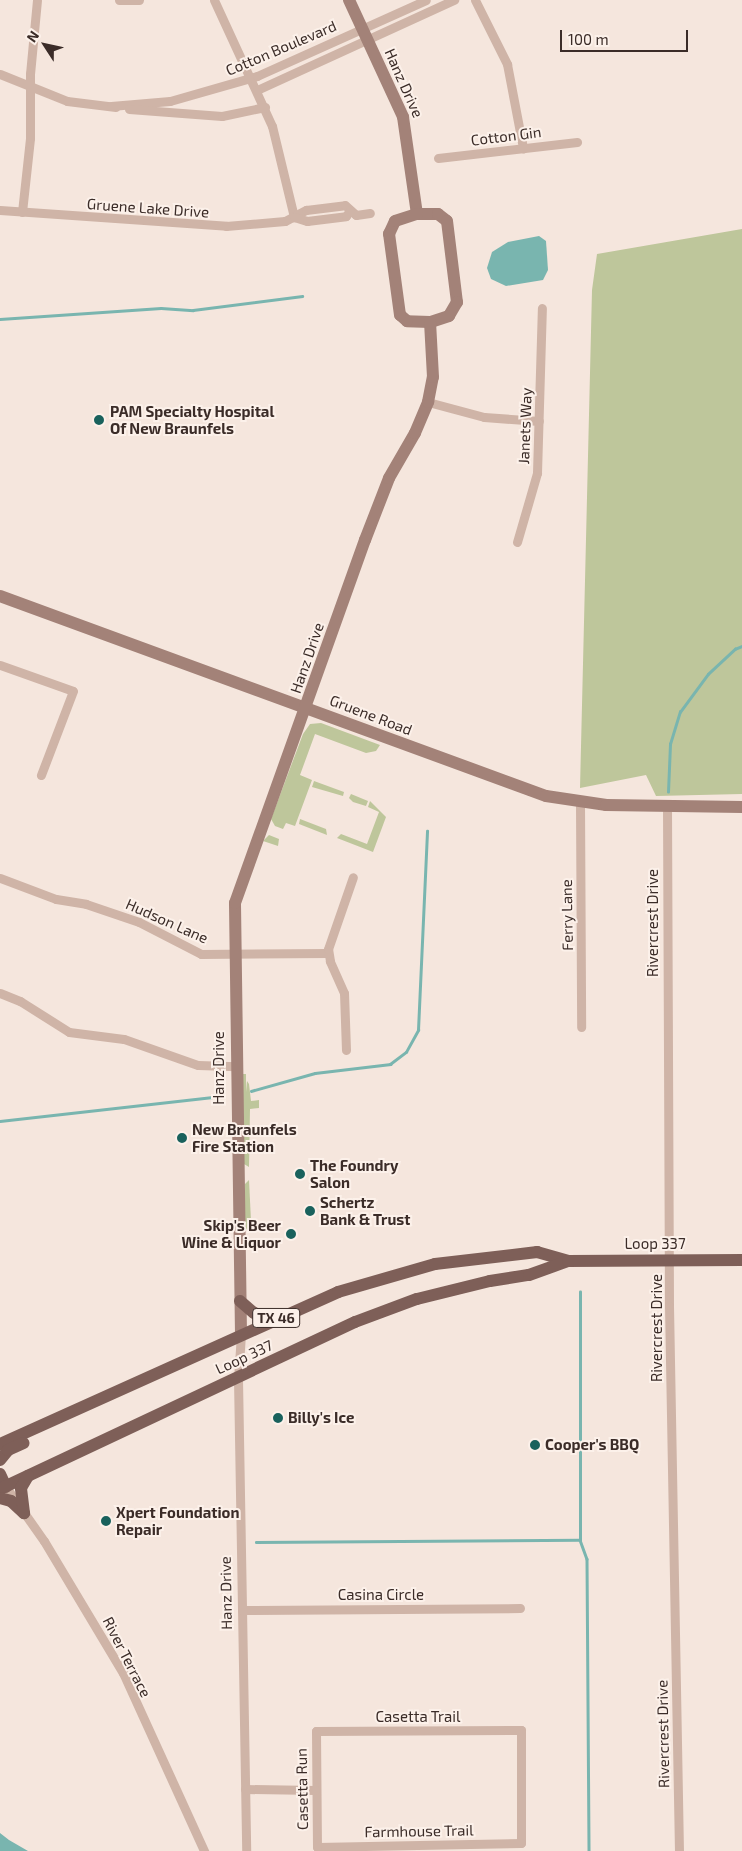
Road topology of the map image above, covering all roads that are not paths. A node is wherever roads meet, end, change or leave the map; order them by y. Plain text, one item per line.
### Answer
1 (37, 0) edge
2 (119, 0) edge
3 (139, 0) edge
4 (214, 0) edge
5 (348, 0) edge
6 (426, 0) edge
7 (454, 0) edge
8 (474, 0) edge
9 (364, 34) junction
10 (0, 74) edge
11 (251, 77) junction
12 (30, 88) junction
13 (257, 90) junction
14 (111, 106) junction
15 (265, 108) junction
16 (578, 142) dead end
17 (523, 148) junction
18 (438, 158) dead end
19 (0, 210) edge
20 (22, 212) junction
21 (370, 213) dead end
22 (417, 214) junction
23 (294, 217) junction
24 (542, 308) dead end
25 (430, 322) junction
26 (428, 402) junction
27 (539, 421) junction
28 (517, 542) dead end
29 (0, 596) edge
30 (0, 665) edge
31 (307, 708) junction
32 (41, 776) dead end
33 (580, 804) junction
34 (667, 806) junction
35 (742, 807) edge
36 (353, 877) dead end
37 (0, 878) edge
38 (328, 953) junction
39 (235, 954) junction
40 (0, 994) edge
41 (580, 1027) dead end
42 (346, 1050) dead end
43 (236, 1066) junction
44 (670, 1260) junction
45 (742, 1260) edge
46 (568, 1261) junction
47 (240, 1301) junction
48 (274, 1319) junction
49 (240, 1334) junction
50 (238, 1379) junction
51 (92, 1404) junction
52 (0, 1444) edge
53 (0, 1460) edge
54 (0, 1474) edge
55 (28, 1476) junction
56 (2, 1491) edge
57 (24, 1513) junction
58 (520, 1608) dead end
59 (242, 1610) junction
60 (316, 1731) joint
61 (245, 1789) junction
62 (315, 1790) junction
63 (521, 1843) joint
64 (317, 1847) joint
65 (204, 1851) edge
66 (246, 1851) edge
67 (679, 1851) edge

1 - 12 street
2 - 3 street
4 - 11 street
5 - 9 street, Hanz Drive
6 - 9 street, Cotton Boulevard
7 - 9 street, Cotton Boulevard
8 - 17 street
9 - 11 street, Cotton Boulevard
9 - 13 street, Cotton Boulevard
9 - 22 street, Hanz Drive
10 - 12 street, Cotton Boulevard
11 - 13 street
11 - 14 street, Cotton Boulevard
12 - 14 street, Cotton Boulevard
12 - 20 street
13 - 15 street
14 - 15 street, Cotton Boulevard
15 - 23 street
16 - 17 street, Cotton Gin
17 - 18 street, Cotton Gin
19 - 20 street, Gruene Lake Drive
20 - 23 street, Gruene Lake Drive
21 - 23 street, Gruene Lake Drive
22 - 25 street
22 - 25 street
24 - 27 street, Janets Way
25 - 26 street, Hanz Drive
26 - 27 street
26 - 31 street, Hanz Drive
27 - 28 street, Janets Way
29 - 31 street, Gruene Road
30 - 32 street
31 - 33 street, Gruene Road
31 - 39 street, Hanz Drive
33 - 34 street, Gruene Road
33 - 41 street, Ferry Lane
34 - 35 street, Gruene Road
34 - 44 street, Rivercrest Drive
36 - 38 street
37 - 39 street, Hudson Lane
38 - 39 street, Hudson Lane
38 - 42 street
39 - 43 street, Hanz Drive
40 - 43 street
43 - 47 street, Hanz Drive
44 - 45 main road, Loop 337 / TX 46
44 - 46 main road, Loop 337 / TX 46
44 - 67 street, Rivercrest Drive
46 - 48 main road, Loop 337 / TX 46
46 - 50 main road, Loop 337 / TX 46
47 - 48 main road
47 - 49 street, Hanz Drive
48 - 49 main road, Loop 337 / TX 46
49 - 50 street, Hanz Drive
49 - 51 main road, Loop 337 / TX 46
50 - 55 main road, Loop 337 / TX 46
50 - 59 street, Hanz Drive
51 - 52 main road, Loop 337 / TX 46
51 - 53 main road
54 - 56 main road
55 - 56 main road, Loop 337 / TX 46
55 - 57 main road
56 - 57 main road
57 - 65 street, River Terrace
58 - 59 street, Casina Circle
59 - 61 street, Hanz Drive
60 - 62 street, Casetta Run
60 - 63 street, Casetta Trail
61 - 62 street
61 - 66 street, Hanz Drive
62 - 64 street, Casetta Run
63 - 64 street, Farmhouse Trail

